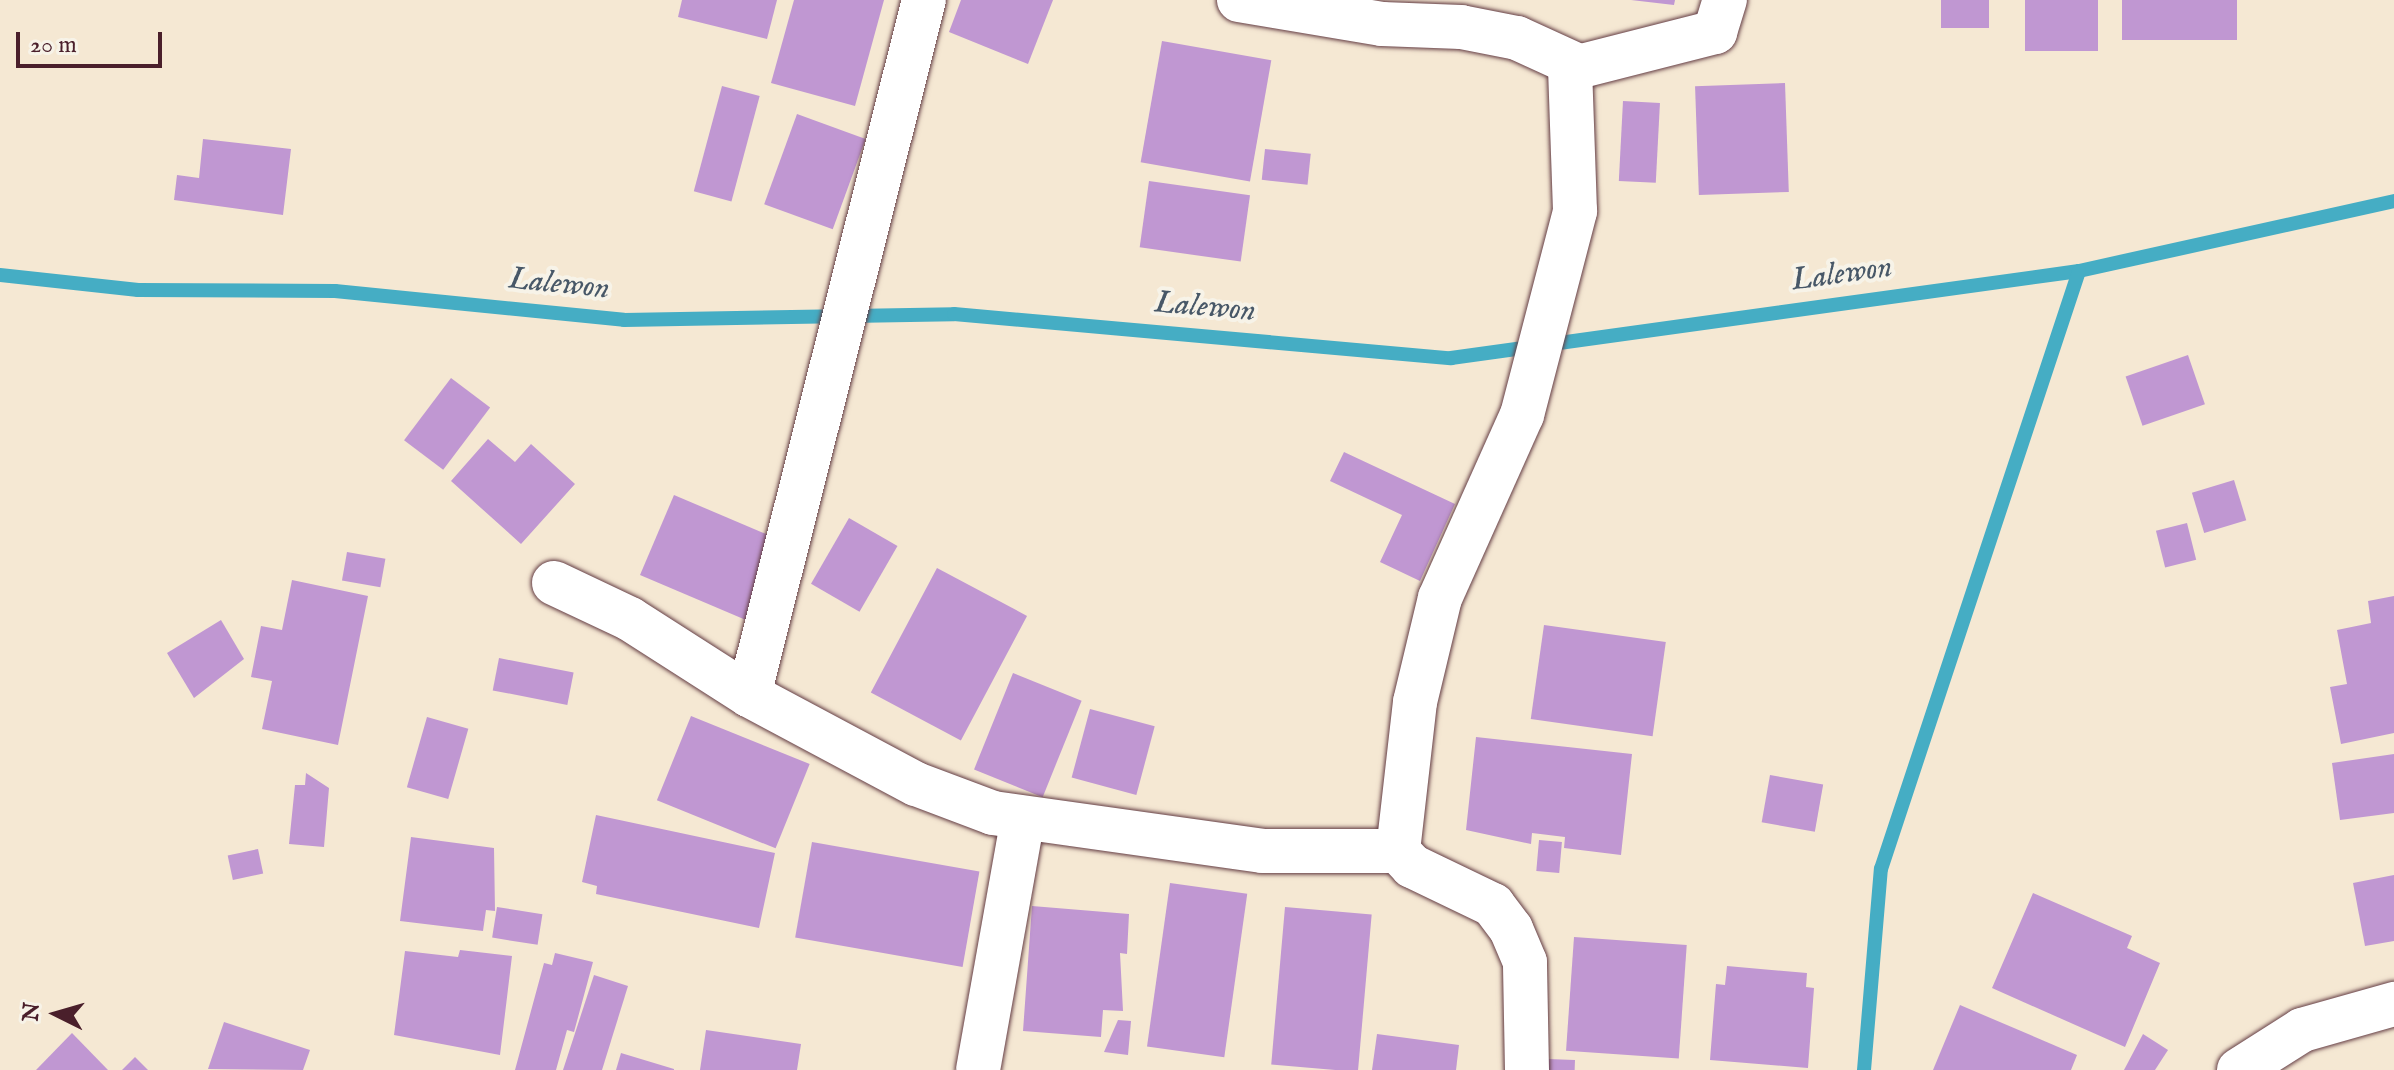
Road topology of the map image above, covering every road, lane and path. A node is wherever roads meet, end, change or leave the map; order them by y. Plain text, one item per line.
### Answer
1 (924, 0) edge
2 (1239, 0) edge
3 (1725, 0) edge
4 (1576, 65) junction
5 (554, 583) dead end
6 (749, 695) junction
7 (1023, 818) junction
8 (1398, 851) junction
9 (2394, 1004) edge
10 (978, 1070) edge
11 (1527, 1070) edge
12 (2239, 1070) edge

1 - 6 street
2 - 4 street
3 - 4 street
4 - 8 street
5 - 6 street
6 - 7 street
7 - 8 street
7 - 10 street
8 - 11 street
9 - 12 street

